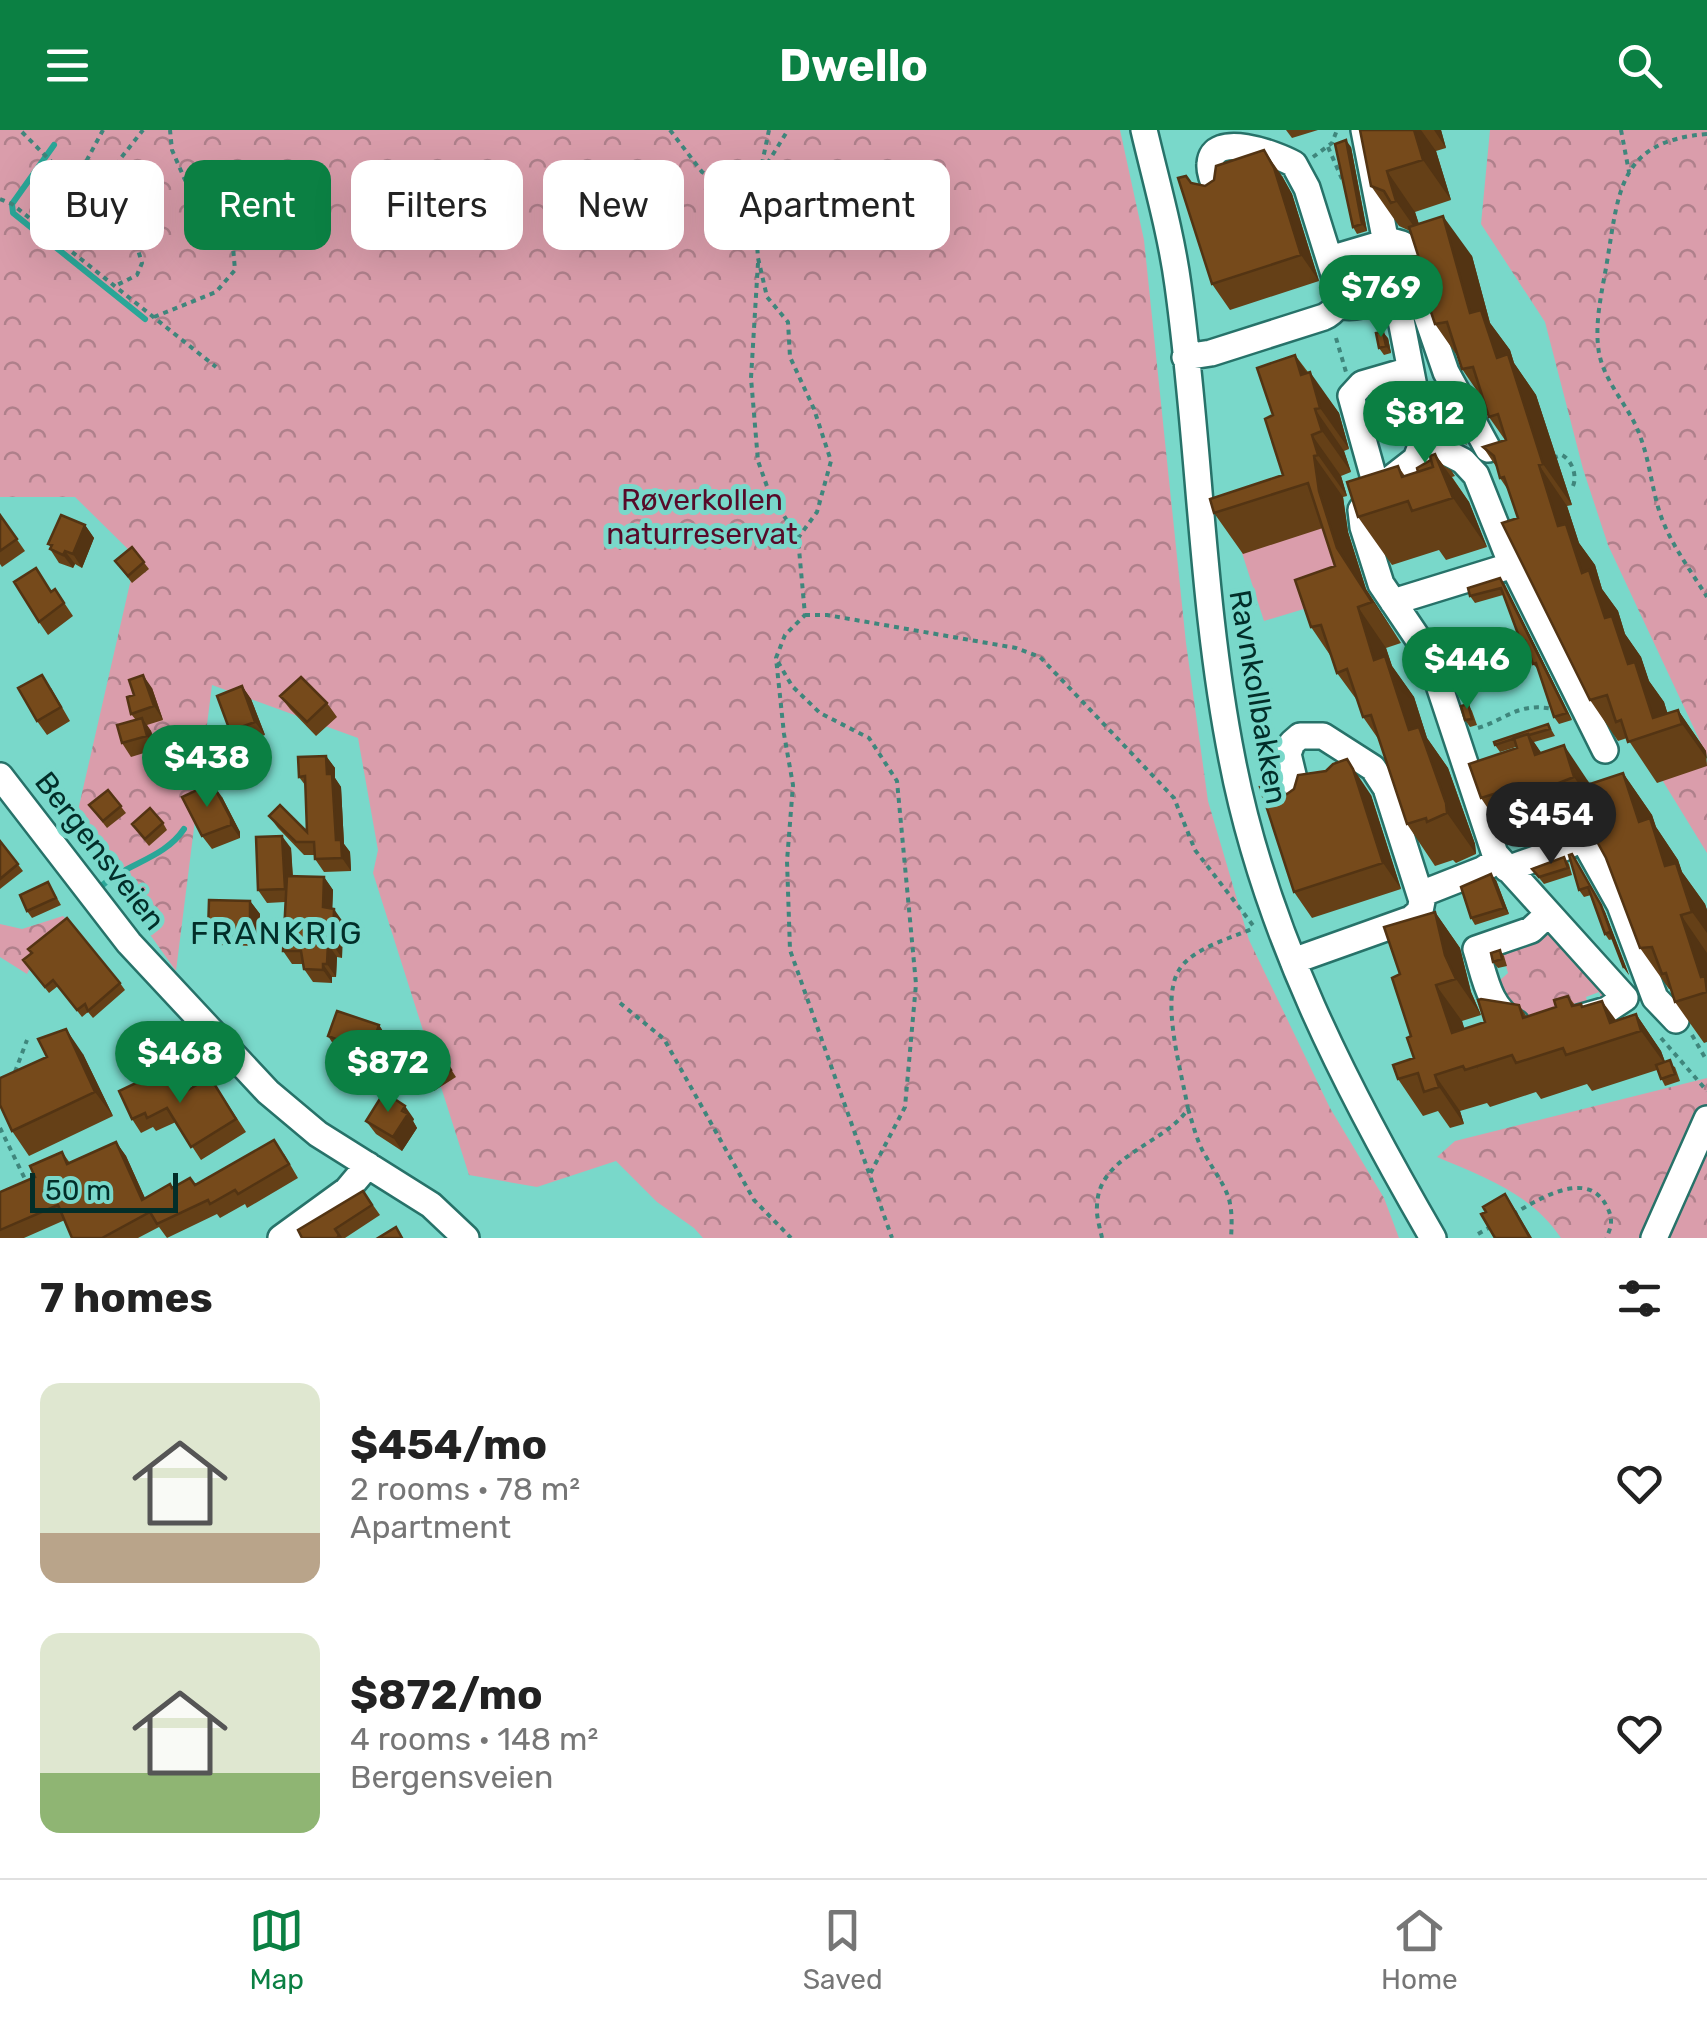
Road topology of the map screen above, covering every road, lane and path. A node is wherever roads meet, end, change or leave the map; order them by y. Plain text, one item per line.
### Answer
1 (103, 130) edge
2 (143, 130) edge
3 (170, 130) edge
4 (670, 130) edge
5 (769, 130) edge
6 (788, 130) edge
7 (1144, 130) edge
8 (1337, 130) edge
9 (1364, 130) edge
10 (1621, 130) edge
11 (22, 132) edge
12 (1707, 134) edge
13 (1328, 147) junction
14 (50, 160) edge
15 (86, 160) edge
16 (119, 160) edge
17 (763, 160) edge
18 (769, 160) edge
19 (1294, 164) junction
20 (1628, 172) junction
21 (704, 173) edge
22 (1374, 181) junction
23 (1219, 196) edge
24 (0, 199) edge
25 (1384, 243) junction
26 (138, 250) edge
27 (757, 250) edge
28 (758, 258) junction
29 (1335, 282) junction
30 (114, 286) junction
31 (154, 316) junction
32 (1336, 338) dead end
33 (1185, 357) junction
34 (216, 366) dead end
35 (1410, 370) junction
36 (1350, 384) dead end
37 (1424, 442) junction
38 (1488, 449) edge
39 (1538, 462) edge
40 (1380, 487) junction
41 (1572, 488) dead end
42 (798, 538) junction
43 (1513, 565) junction
44 (1707, 598) edge
45 (1393, 602) junction
46 (805, 615) junction
47 (776, 658) junction
48 (1581, 699) junction
49 (1495, 722) dead end
50 (1605, 750) dead end
51 (0, 776) edge
52 (1300, 804) edge
53 (1503, 864) junction
54 (1421, 894) junction
55 (1548, 914) junction
56 (1266, 923) junction
57 (1293, 962) junction
58 (620, 1004) dead end
59 (1668, 1028) junction
60 (27, 1040) dead end
61 (1707, 1061) edge
62 (14, 1076) edge
63 (1706, 1088) edge
64 (1188, 1109) junction
65 (1707, 1119) edge
66 (0, 1128) edge
67 (368, 1165) junction
68 (870, 1174) junction
69 (39, 1176) edge
70 (1509, 1216) edge
71 (1494, 1225) edge
72 (1478, 1234) dead end
73 (281, 1238) edge
74 (466, 1238) edge
75 (791, 1238) edge
76 (892, 1238) edge
77 (1102, 1238) edge
78 (1231, 1238) edge
79 (1433, 1238) edge
80 (1606, 1238) edge
81 (1654, 1238) edge

1 - 15 path
2 - 16 path
3 - 31 path
4 - 21 path
5 - 17 path
6 - 18 path
7 - 33 street, Ravnkollbakken
8 - 13 path
9 - 22 street
10 - 20 path
11 - 14 path
12 - 20 path
13 - 19 path
13 - 22 path
19 - 23 street
19 - 29 street
20 - 44 path
22 - 25 street
24 - 30 path
25 - 29 street
25 - 35 street
25 - 38 street
26 - 30 path
27 - 28 path
28 - 42 path
28 - 42 path
29 - 33 street
30 - 31 path
31 - 34 path
32 - 36 path
33 - 56 street, Ravnkollbakken
35 - 37 street
35 - 40 street
37 - 40 street
37 - 43 street
39 - 41 path
40 - 45 street
42 - 46 path
43 - 45 street
43 - 48 street
45 - 53 street
46 - 47 path
46 - 56 path
47 - 68 path
47 - 68 path
48 - 49 path
48 - 50 street
51 - 67 street, Bergensveien
52 - 54 street
53 - 54 street
53 - 55 street
53 - 59 street
54 - 57 street
55 - 55 street
56 - 57 street, Ravnkollbakken
56 - 64 path
57 - 79 street, Ravnkollbakken
58 - 75 path
59 - 61 path
59 - 63 path
60 - 62 path
64 - 77 path
64 - 78 path
65 - 81 street
66 - 69 path
67 - 73 street
67 - 74 street, Bergensveien
68 - 76 path
70 - 80 path
71 - 72 path

